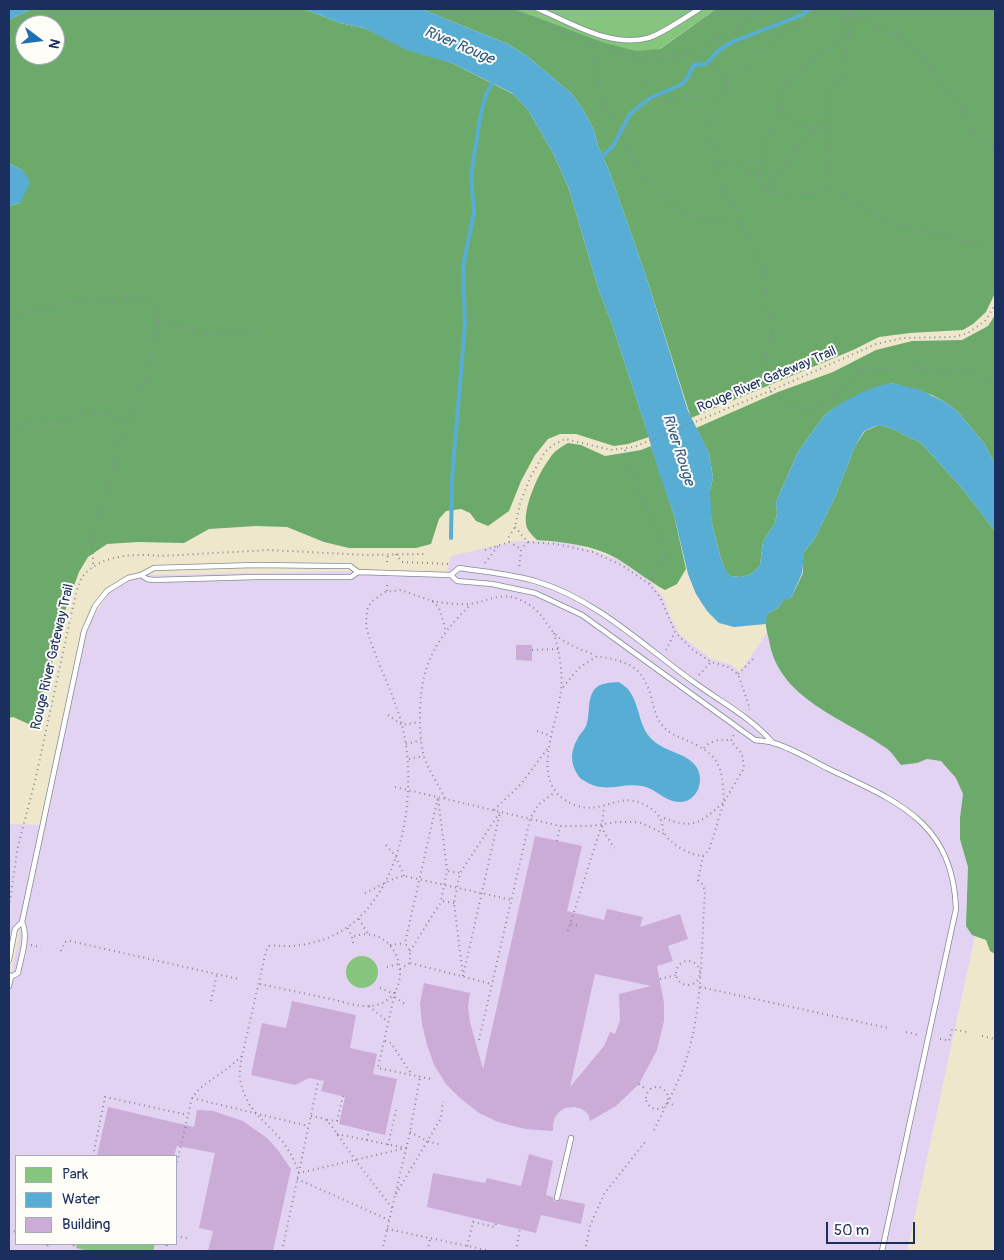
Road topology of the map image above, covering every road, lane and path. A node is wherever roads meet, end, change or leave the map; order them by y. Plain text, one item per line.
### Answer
1 (538, 9) edge
2 (699, 9) edge
3 (817, 9) edge
4 (843, 9) edge
5 (854, 9) edge
6 (894, 9) edge
7 (849, 13) junction
8 (852, 15) junction
9 (897, 36) junction
10 (590, 43) dead end
11 (679, 54) dead end
12 (645, 76) dead end
13 (726, 86) junction
14 (697, 97) dead end
15 (782, 108) junction
16 (826, 124) junction
17 (815, 128) junction
18 (995, 142) edge
19 (994, 149) edge
20 (717, 166) junction
21 (758, 174) junction
22 (776, 178) junction
23 (827, 186) junction
24 (765, 192) junction
25 (742, 223) junction
26 (995, 255) edge
27 (995, 305) edge
28 (9, 319) edge
29 (158, 322) junction
30 (257, 330) dead end
31 (995, 388) edge
32 (770, 391) junction
33 (129, 421) junction
34 (9, 432) edge
35 (624, 449) junction
36 (515, 527) junction
37 (509, 542) junction
38 (528, 542) junction
39 (498, 546) junction
40 (521, 549) junction
41 (485, 550) dead end
42 (388, 554) junction
43 (396, 554) junction
44 (424, 554) dead end
45 (387, 562) dead end
46 (456, 564) dead end
47 (483, 565) dead end
48 (93, 568) junction
49 (358, 572) junction
50 (518, 572) dead end
51 (141, 574) junction
52 (452, 575) junction
53 (387, 583) dead end
54 (649, 584) junction
55 (387, 591) junction
56 (432, 601) junction
57 (471, 604) junction
58 (446, 631) junction
59 (675, 632) junction
60 (554, 633) junction
61 (558, 649) junction
62 (532, 650) dead end
63 (597, 656) junction
64 (661, 657) junction
65 (753, 659) dead end
66 (711, 662) junction
67 (738, 674) junction
68 (694, 682) junction
69 (561, 689) junction
70 (747, 714) dead end
71 (388, 715) dead end
72 (420, 722) junction
73 (402, 725) junction
74 (537, 731) dead end
75 (736, 732) dead end
76 (551, 736) junction
77 (421, 740) junction
78 (731, 741) junction
79 (773, 742) junction
80 (406, 744) junction
81 (548, 748) junction
82 (704, 748) junction
83 (424, 756) junction
84 (408, 759) junction
85 (395, 787) dead end
86 (409, 791) junction
87 (555, 792) junction
88 (438, 797) junction
89 (445, 799) junction
90 (724, 802) junction
91 (604, 807) junction
92 (494, 810) junction
93 (500, 812) junction
94 (530, 818) junction
95 (661, 818) junction
96 (602, 824) junction
97 (560, 826) junction
98 (664, 834) junction
99 (557, 841) dead end
100 (386, 846) dead end
101 (614, 848) dead end
102 (703, 856) junction
103 (396, 857) junction
104 (447, 870) junction
105 (460, 873) junction
106 (404, 876) junction
107 (419, 880) junction
108 (387, 882) junction
109 (444, 885) junction
110 (457, 888) junction
111 (365, 893) dead end
112 (482, 893) junction
113 (512, 900) junction
114 (441, 901) junction
115 (454, 903) junction
116 (9, 907) edge
117 (359, 919) junction
118 (22, 922) junction
119 (571, 924) junction
120 (581, 926) dead end
121 (348, 928) junction
122 (568, 931) dead end
123 (368, 934) junction
124 (352, 937) junction
125 (405, 942) junction
126 (28, 944) dead end
127 (390, 945) junction
128 (41, 946) dead end
129 (354, 947) dead end
130 (62, 951) dead end
131 (410, 951) junction
132 (9, 960) edge
133 (410, 963) junction
134 (399, 964) junction
135 (387, 967) dead end
136 (400, 969) junction
137 (217, 974) junction
138 (700, 974) junction
139 (676, 975) junction
140 (10, 976) edge
141 (463, 976) junction
142 (238, 979) dead end
143 (660, 979) dead end
144 (260, 984) junction
145 (492, 984) junction
146 (9, 986) edge
147 (699, 986) junction
148 (380, 988) dead end
149 (393, 995) junction
150 (211, 1001) dead end
151 (405, 1004) dead end
152 (369, 1006) junction
153 (388, 1022) junction
154 (888, 1028) dead end
155 (906, 1032) dead end
156 (967, 1032) dead end
157 (919, 1035) dead end
158 (982, 1036) dead end
159 (995, 1038) edge
160 (940, 1039) dead end
161 (384, 1040) junction
162 (479, 1040) dead end
163 (242, 1056) junction
164 (412, 1075) junction
165 (420, 1077) junction
166 (431, 1079) dead end
167 (318, 1082) dead end
168 (639, 1084) dead end
169 (647, 1091) junction
170 (343, 1096) dead end
171 (192, 1098) junction
172 (443, 1101) dead end
173 (667, 1103) junction
174 (674, 1105) dead end
175 (396, 1110) dead end
176 (254, 1113) junction
177 (188, 1115) junction
178 (311, 1116) junction
179 (325, 1119) junction
180 (309, 1127) junction
181 (654, 1130) dead end
182 (369, 1131) dead end
183 (410, 1132) junction
184 (337, 1134) junction
185 (571, 1138) dead end
186 (367, 1140) junction
187 (427, 1142) junction
188 (645, 1142) dead end
189 (388, 1145) junction
190 (442, 1145) dead end
191 (406, 1148) junction
192 (93, 1155) edge
193 (178, 1158) edge
194 (356, 1161) junction
195 (299, 1173) junction
196 (298, 1179) junction
197 (395, 1196) junction
198 (557, 1198) dead end
199 (392, 1208) junction
200 (474, 1218) dead end
201 (389, 1220) junction
202 (474, 1222) junction
203 (496, 1223) dead end
204 (388, 1229) junction
205 (520, 1229) dead end
206 (178, 1236) edge
207 (430, 1238) junction
208 (190, 1239) dead end
209 (468, 1246) junction
210 (73, 1251) edge
211 (77, 1251) edge
212 (282, 1251) edge
213 (382, 1251) edge
214 (428, 1251) edge
215 (466, 1251) edge
216 (491, 1251) edge
217 (516, 1251) edge
218 (585, 1251) edge
219 (882, 1251) edge

1 - 2 lane
3 - 13 path
4 - 7 path
5 - 8 path
6 - 9 path
7 - 8 path
7 - 15 path
8 - 9 path
8 - 16 path
9 - 19 path
10 - 25 path
11 - 13 path
12 - 14 path
13 - 20 path
15 - 17 path
15 - 21 path
16 - 17 path
16 - 23 path
17 - 22 path
18 - 19 path
20 - 21 path
20 - 25 path
21 - 22 path
21 - 24 path
22 - 24 path
23 - 24 path
23 - 26 path
25 - 32 path
27 - 32 path, Rouge River Gateway Trail
28 - 29 path
29 - 30 path
29 - 33 path
31 - 32 path
32 - 35 path, Rouge River Gateway Trail
33 - 34 path
33 - 48 path
35 - 36 path, Rouge River Gateway Trail
35 - 54 path
36 - 37 path, Rouge River Gateway Trail
36 - 38 path
37 - 39 path
37 - 40 path
38 - 40 path
38 - 54 path
39 - 41 path
39 - 47 path
40 - 50 path
42 - 43 path
42 - 45 path
42 - 48 path
43 - 44 path
43 - 46 path
48 - 116 path, Rouge River Gateway Trail
49 - 51 lane
49 - 51 lane
49 - 52 lane
51 - 118 lane
52 - 64 lane
52 - 79 lane
53 - 55 path
54 - 59 path
55 - 56 path
55 - 73 path
56 - 57 path
56 - 58 path
57 - 58 path
57 - 60 path
58 - 72 path
59 - 64 path
59 - 66 path
60 - 61 path
60 - 63 path
61 - 62 path
61 - 69 path
63 - 69 path
63 - 82 path
64 - 68 lane
65 - 67 path
66 - 67 path
66 - 68 path
67 - 70 path
68 - 79 lane
69 - 76 path
71 - 73 path
72 - 73 path
72 - 77 path
73 - 80 path
74 - 76 path
75 - 78 path
76 - 81 path
77 - 80 path
77 - 83 path
78 - 82 path
78 - 90 path
79 - 219 lane
80 - 84 path
81 - 87 path
81 - 92 path
82 - 90 path
83 - 84 path
83 - 89 path
84 - 86 path
85 - 86 path
86 - 88 path
86 - 103 path
87 - 91 path
87 - 94 path
88 - 89 path
88 - 104 path
88 - 107 path
89 - 92 path
90 - 95 path
90 - 102 path
91 - 95 path
91 - 96 path
92 - 93 path
93 - 94 path
93 - 105 path
93 - 112 path
94 - 97 path
94 - 113 path
95 - 98 path
96 - 97 path
96 - 98 path
96 - 101 path
96 - 119 path
97 - 99 path
98 - 102 path
100 - 103 path
102 - 138 path
103 - 106 path
103 - 108 path
104 - 105 path
104 - 109 path
105 - 110 path
106 - 107 path
106 - 108 path
107 - 109 path
107 - 125 path
108 - 111 path
108 - 117 path
109 - 110 path
109 - 114 path
110 - 112 path
110 - 115 path
112 - 113 path
112 - 141 path
113 - 145 path
114 - 115 path
114 - 131 path
115 - 141 path
117 - 121 path
117 - 123 path
118 - 132 lane
118 - 140 lane
119 - 120 path
119 - 122 path
121 - 124 path
121 - 144 path
123 - 124 path
123 - 127 path
124 - 129 path
125 - 127 path
125 - 131 path
126 - 128 path
127 - 134 path
130 - 137 path
131 - 133 path
133 - 136 path
133 - 141 path
134 - 135 path
134 - 136 path
136 - 149 path
137 - 142 path
137 - 150 path
138 - 139 path
138 - 139 path
138 - 147 path
139 - 143 path
140 - 146 lane
141 - 145 path
144 - 152 path
144 - 163 path
145 - 162 path
147 - 154 path
147 - 173 path
148 - 149 path
149 - 151 path
149 - 152 path
149 - 153 path
152 - 153 path
153 - 161 path
155 - 157 path
156 - 160 path
158 - 159 path
161 - 164 path
161 - 164 path
163 - 171 path
163 - 176 path
164 - 165 path
165 - 166 path
165 - 183 path
167 - 178 path
168 - 169 path
169 - 173 path
169 - 173 path
170 - 179 path
171 - 176 path
171 - 177 path
172 - 187 path
173 - 174 path
173 - 181 path
175 - 189 path
176 - 180 path
176 - 195 path
177 - 192 path
177 - 193 path
178 - 179 path
178 - 180 path
179 - 184 path
180 - 195 path
182 - 186 path
183 - 187 path
183 - 191 path
184 - 186 path
184 - 194 path
185 - 198 lane
186 - 189 path
187 - 190 path
187 - 197 path
188 - 218 path
189 - 191 path
191 - 194 path
191 - 197 path
194 - 195 path
194 - 199 path
195 - 196 path
196 - 201 path
196 - 212 path
197 - 199 path
199 - 201 path
200 - 202 path
201 - 204 path
202 - 203 path
202 - 209 path
204 - 207 path
204 - 213 path
205 - 217 path
206 - 208 path
207 - 209 path
207 - 214 path
209 - 215 path
209 - 216 path
210 - 211 path

